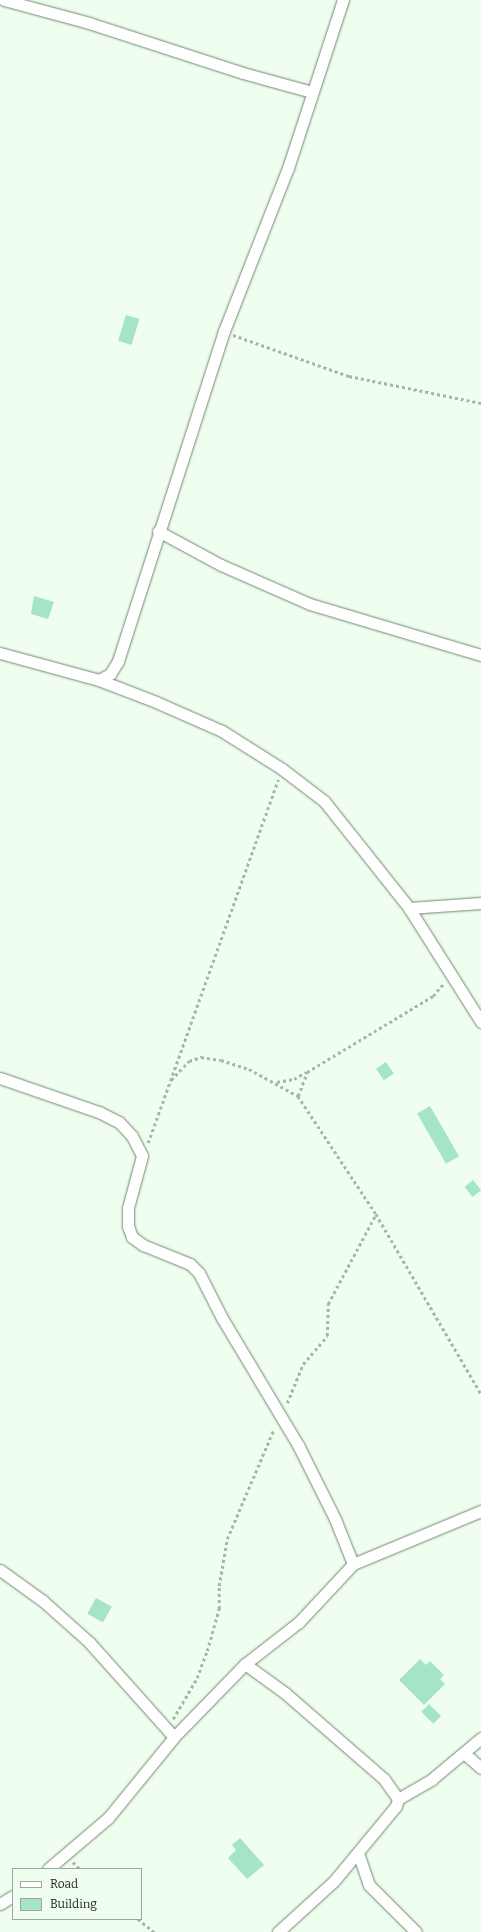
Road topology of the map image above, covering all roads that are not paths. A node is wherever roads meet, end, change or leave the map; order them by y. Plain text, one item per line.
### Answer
1 (4, 0) edge
2 (343, 0) edge
3 (312, 92) junction
4 (158, 531) junction
5 (0, 653) edge
6 (481, 655) edge
7 (99, 680) junction
8 (481, 903) edge
9 (409, 908) junction
10 (481, 1022) edge
11 (0, 1078) edge
12 (481, 1511) edge
13 (353, 1564) junction
14 (0, 1570) edge
15 (245, 1664) junction
16 (171, 1735) junction
17 (481, 1738) edge
18 (465, 1754) junction
19 (481, 1768) edge
20 (398, 1800) junction
21 (358, 1853) junction
22 (49, 1868) edge
23 (12, 1897) edge
24 (0, 1904) edge
25 (278, 1932) edge
26 (416, 1932) edge

1 - 3 street
2 - 3 street
3 - 4 street
4 - 6 street
4 - 7 street
5 - 7 street
7 - 9 street
8 - 9 street
9 - 10 street
11 - 13 street
12 - 13 street
13 - 15 street
14 - 16 street
15 - 16 street
15 - 20 street
16 - 22 street
17 - 18 street
18 - 19 street
18 - 20 street
20 - 21 street
21 - 25 street
21 - 26 street
23 - 24 street

